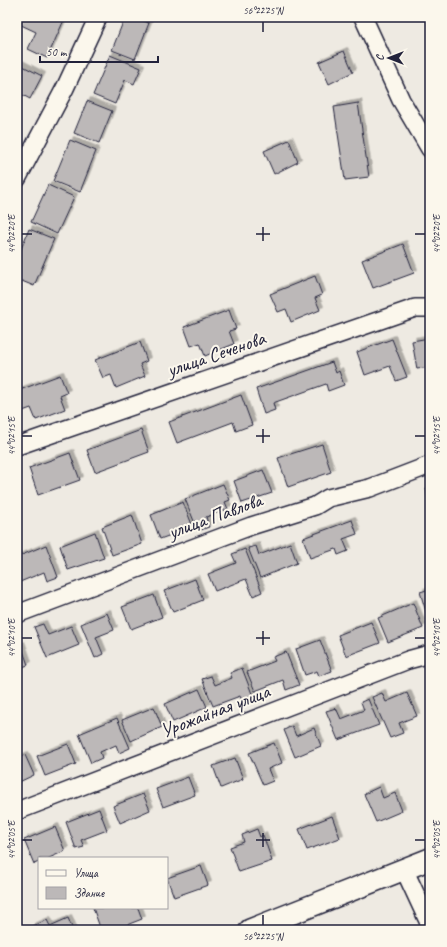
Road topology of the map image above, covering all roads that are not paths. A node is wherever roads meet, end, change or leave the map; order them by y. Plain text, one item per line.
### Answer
1 (98, 17) edge
2 (363, 17) edge
3 (430, 149) edge
4 (17, 179) edge
5 (430, 308) edge
6 (17, 446) edge
7 (430, 464) edge
8 (17, 614) edge
9 (430, 654) edge
10 (17, 811) edge
11 (430, 859) edge
12 (404, 869) junction
13 (430, 925) edge
14 (250, 930) edge

1 - 4 street
2 - 3 street
5 - 6 street, улица Сеченова
7 - 8 street, улица Павлова
9 - 10 street, Урожайная улица
11 - 12 street
12 - 13 street
12 - 14 street

